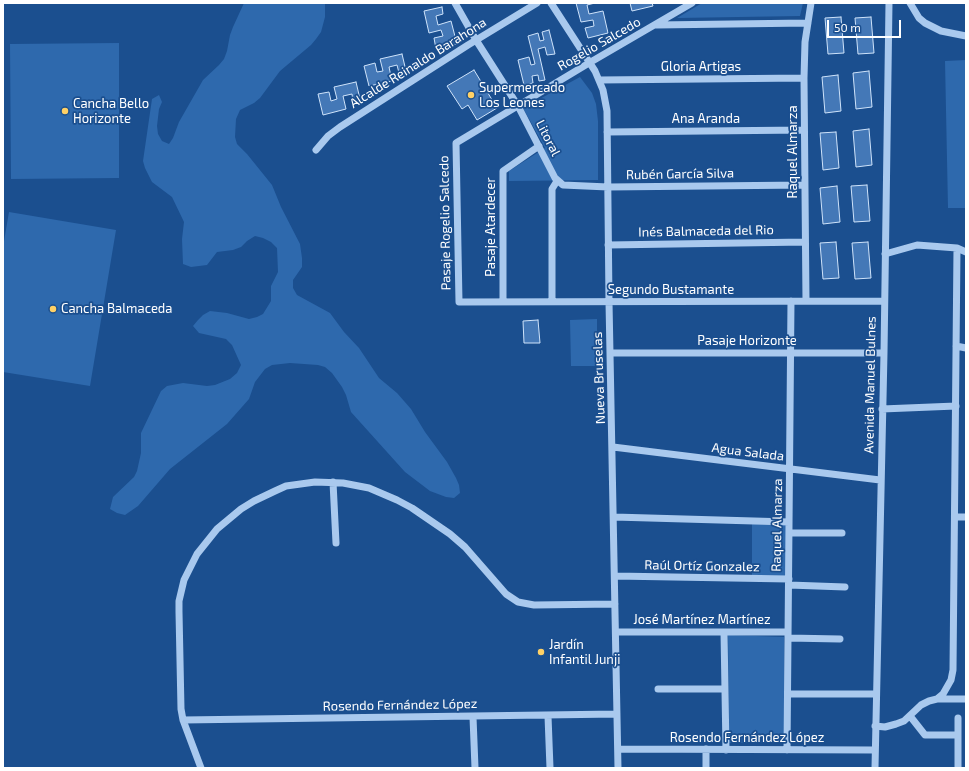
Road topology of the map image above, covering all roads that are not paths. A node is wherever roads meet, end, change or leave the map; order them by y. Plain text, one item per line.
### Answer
1 (455, 3) edge
2 (537, 3) edge
3 (551, 3) edge
4 (692, 3) edge
5 (811, 3) edge
6 (889, 3) edge
7 (910, 3) edge
8 (808, 23) junction
9 (654, 25) junction
10 (966, 36) edge
11 (476, 40) junction
12 (589, 63) junction
13 (804, 78) junction
14 (599, 80) junction
15 (518, 106) junction
16 (804, 130) junction
17 (607, 132) junction
18 (539, 146) junction
19 (316, 150) dead end
20 (557, 181) junction
21 (805, 185) junction
22 (608, 186) junction
23 (805, 242) junction
24 (608, 245) junction
25 (957, 248) junction
26 (966, 252) edge
27 (885, 254) junction
28 (791, 301) junction
29 (806, 301) junction
30 (884, 301) junction
31 (459, 302) joint
32 (503, 302) junction
33 (552, 302) junction
34 (609, 302) junction
35 (956, 346) junction
36 (966, 348) edge
37 (610, 353) junction
38 (791, 353) junction
39 (884, 353) junction
40 (956, 406) junction
41 (882, 409) junction
42 (613, 447) junction
43 (790, 469) junction
44 (880, 480) junction
45 (333, 482) junction
46 (614, 517) junction
47 (966, 517) edge
48 (955, 518) junction
49 (789, 522) junction
50 (789, 533) junction
51 (842, 533) dead end
52 (336, 543) dead end
53 (615, 576) junction
54 (789, 582) junction
55 (845, 587) dead end
56 (615, 604) junction
57 (616, 632) junction
58 (724, 632) junction
59 (788, 635) junction
60 (840, 639) dead end
61 (658, 689) dead end
62 (725, 689) junction
63 (788, 694) junction
64 (876, 694) junction
65 (937, 699) junction
66 (966, 699) edge
67 (617, 714) junction
68 (548, 716) junction
69 (910, 716) junction
70 (473, 717) junction
71 (958, 718) dead end
72 (183, 720) junction
73 (875, 726) junction
74 (958, 735) junction
75 (618, 749) junction
76 (706, 750) junction
77 (726, 750) junction
78 (787, 750) junction
79 (875, 750) junction
80 (201, 768) edge
81 (475, 768) edge
82 (550, 768) edge
83 (618, 768) edge
84 (706, 768) edge
85 (875, 768) edge
86 (958, 768) edge

1 - 11 street, Litoral
2 - 11 street, Alcalde Reinaldo Barahona
3 - 12 street, Nueva Bruselas
4 - 9 street, Rogelio Salcedo
5 - 8 street, Raquel Almarza
6 - 27 street, Avenida Manuel Bulnes
7 - 10 street
8 - 9 street
8 - 13 street, Raquel Almarza
9 - 12 street, Rogelio Salcedo
11 - 15 street, Litoral
11 - 19 street, Alcalde Reinaldo Barahona
12 - 14 street, Nueva Bruselas
12 - 15 street, Rogelio Salcedo
13 - 14 street, Gloria Artigas
13 - 16 street, Raquel Almarza
14 - 17 street, Nueva Bruselas
15 - 18 street, Litoral
15 - 31 street, Pasaje Rogelio Salcedo
16 - 17 street, Ana Aranda
16 - 21 street, Raquel Almarza
17 - 22 street, Nueva Bruselas
18 - 20 street, Litoral
18 - 32 street, Pasaje Atardecer
20 - 22 street, Rubén García Silva
20 - 33 street
21 - 22 street, Rubén García Silva
21 - 23 street, Raquel Almarza
22 - 24 street, Nueva Bruselas
23 - 24 street, Inés Balmaceda del Rio
23 - 29 street, Raquel Almarza
24 - 34 street, Nueva Bruselas
25 - 26 street
25 - 27 street
25 - 35 street
27 - 30 street, Avenida Manuel Bulnes
28 - 29 street, Segundo Bustamante
28 - 34 street, Segundo Bustamante
28 - 38 street, Raquel Almarza
29 - 30 street, Segundo Bustamante
30 - 39 street, Avenida Manuel Bulnes
31 - 32 street, Segundo Bustamante
32 - 33 street, Segundo Bustamante
33 - 34 street, Segundo Bustamante
34 - 37 street, Nueva Bruselas
35 - 36 street
35 - 40 street
37 - 38 street, Pasaje Horizonte
37 - 42 street, Nueva Bruselas
38 - 39 street, Pasaje Horizonte
38 - 43 street, Raquel Almarza
39 - 41 street, Avenida Manuel Bulnes
40 - 41 street
40 - 48 street
41 - 44 street, Avenida Manuel Bulnes
42 - 43 street, Agua Salada
42 - 46 street, Nueva Bruselas
43 - 44 street, Agua Salada
43 - 49 street, Raquel Almarza
44 - 64 street, Avenida Manuel Bulnes
45 - 52 street
45 - 56 street
45 - 72 street
46 - 49 street
46 - 53 street, Nueva Bruselas
47 - 48 street
48 - 65 street
49 - 50 street, Raquel Almarza
50 - 51 street
50 - 54 street, Raquel Almarza
53 - 54 street, Raúl Ortíz Gonzalez
53 - 56 street, Nueva Bruselas
54 - 55 street, Raúl Ortíz Gonzalez
54 - 59 street, Raquel Almarza
56 - 57 street, Nueva Bruselas
57 - 58 street, José Martínez Martínez
57 - 67 street, Nueva Bruselas
58 - 59 street, José Martínez Martínez
58 - 62 street
59 - 60 street, José Martínez Martínez
59 - 63 street, Raquel Almarza
61 - 62 street
62 - 77 street
63 - 64 street
63 - 78 street, Raquel Almarza
64 - 73 street, Avenida Manuel Bulnes
65 - 66 street
65 - 69 street
67 - 68 street, Rosendo Fernández López
67 - 75 street, Nueva Bruselas
68 - 70 street, Rosendo Fernández López
68 - 82 street
69 - 73 street
69 - 74 street
70 - 72 street, Rosendo Fernández López
70 - 81 street
71 - 74 street
72 - 80 street
73 - 79 street, Avenida Manuel Bulnes
74 - 86 street
75 - 76 street, Rosendo Fernández López
75 - 83 street, Nueva Bruselas
76 - 77 street, Rosendo Fernández López
76 - 84 street
77 - 78 street, Rosendo Fernández López
78 - 79 street, Rosendo Fernández López
79 - 85 street, Avenida Manuel Bulnes

